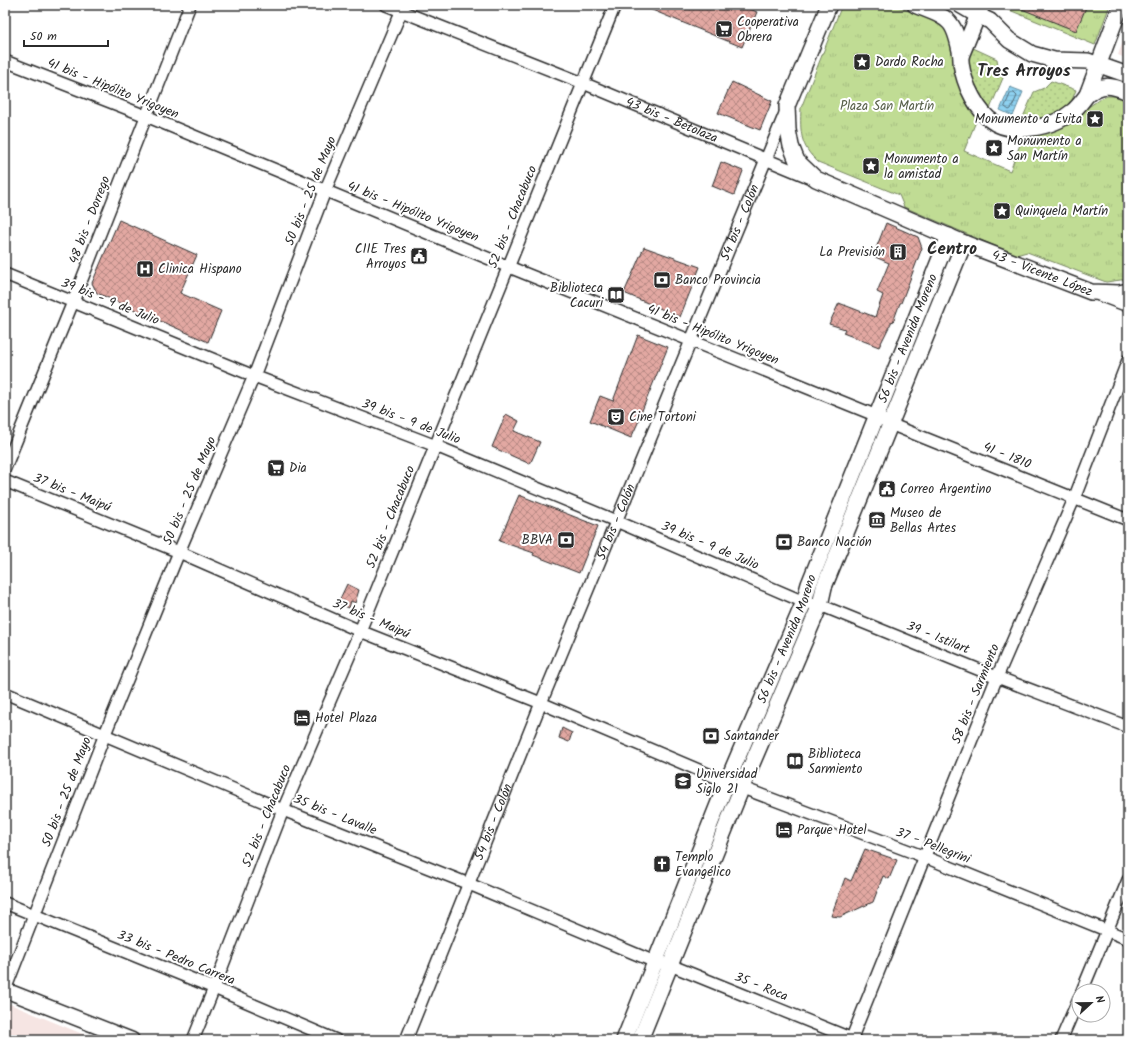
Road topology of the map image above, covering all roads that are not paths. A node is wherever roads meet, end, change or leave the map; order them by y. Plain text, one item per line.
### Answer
1 (190, 5) edge
2 (386, 5) edge
3 (615, 5) edge
4 (829, 5) edge
5 (914, 5) edge
6 (960, 5) edge
7 (1121, 5) edge
8 (403, 8) edge
9 (979, 10) edge
10 (961, 56) junction
11 (5, 61) edge
12 (1098, 64) junction
13 (1128, 75) edge
14 (583, 82) junction
15 (1128, 92) edge
16 (1087, 94) junction
17 (788, 106) junction
18 (146, 116) junction
19 (765, 160) junction
20 (816, 179) junction
21 (325, 191) junction
22 (957, 240) junction
23 (509, 267) junction
24 (5, 274) edge
25 (1128, 291) edge
26 (1091, 292) junction
27 (73, 302) junction
28 (1128, 306) edge
29 (690, 341) junction
30 (1128, 360) edge
31 (254, 376) junction
32 (877, 416) junction
33 (890, 424) junction
34 (436, 446) junction
35 (5, 468) edge
36 (5, 481) edge
37 (1074, 499) junction
38 (1128, 520) edge
39 (616, 521) junction
40 (179, 552) junction
41 (804, 602) junction
42 (820, 605) junction
43 (360, 631) junction
44 (997, 677) junction
45 (5, 693) edge
46 (541, 703) junction
47 (1128, 727) edge
48 (105, 734) junction
49 (727, 782) junction
50 (742, 787) junction
51 (283, 810) junction
52 (925, 857) junction
53 (1128, 880) edge
54 (469, 884) junction
55 (5, 903) edge
56 (34, 915) junction
57 (1108, 930) junction
58 (1128, 939) edge
59 (662, 963) junction
60 (1085, 983) edge
61 (214, 988) junction
62 (5, 990) edge
63 (1071, 1017) edge
64 (132, 1040) edge
65 (193, 1040) edge
66 (336, 1040) edge
67 (406, 1040) edge
68 (624, 1040) edge
69 (640, 1040) edge
70 (853, 1040) edge
71 (1061, 1040) edge

1 - 18 street, 48 bis - Dorrego
2 - 8 street, 43 bis - Betolaza
3 - 14 street, 52 bis - Chacabuco
4 - 17 main road, 54 bis - Colón
5 - 10 main road
6 - 9 main road
7 - 12 main road
8 - 14 street, 43 bis - Betolaza
8 - 21 street, 50 bis - 25 de Mayo
9 - 10 main road
9 - 12 main road
10 - 16 main road
11 - 18 street, 41 bis - Hipólito Yrigoyen
12 - 13 main road
12 - 16 main road
14 - 19 street, 43 bis - Betolaza
14 - 23 street, 52 bis - Chacabuco
15 - 16 main road
17 - 19 street, 54 bis - Colón
17 - 20 main road
18 - 21 street, 41 bis - Hipólito Yrigoyen
18 - 27 street, 48 bis - Dorrego
19 - 20 street, 43 bis - Betolaza
19 - 29 street, 54 bis - Colón
20 - 22 main road, 43 bis - Betolaza
21 - 23 street, 41 bis - Hipólito Yrigoyen
21 - 31 street, 50 bis - 25 de Mayo
22 - 26 main road, 43 - Vicente López
22 - 32 main road, 56 bis - Avenida Moreno
22 - 33 main road, 56 bis - Avenida Moreno
23 - 29 street, 41 bis - Hipólito Yrigoyen
23 - 34 street, 52 bis - Chacabuco
24 - 27 street, 39 bis - 9 de Julio
25 - 26 main road
26 - 28 street, 43 - Vicente López
27 - 31 street, 39 bis - 9 de Julio
27 - 35 street, 48 bis - Dorrego
29 - 32 street, 41 bis - Hipólito Yrigoyen
29 - 39 street, 54 bis - Colón
30 - 37 street, 58 bis - Sarmiento
31 - 34 street, 39 bis - 9 de Julio
31 - 40 street, 50 bis - 25 de Mayo
32 - 33 street, 41 - 1810
32 - 41 main road, 56 bis - Avenida Moreno
33 - 37 street, 41 - 1810
33 - 42 main road, 56 bis - Avenida Moreno
34 - 39 street, 39 bis - 9 de Julio
34 - 43 street, 52 bis - Chacabuco
36 - 40 street, 37 bis - Maipú
37 - 38 street, 41 - 1810
37 - 44 street, 58 bis - Sarmiento
39 - 41 street, 39 bis - 9 de Julio
39 - 46 street, 54 bis - Colón
40 - 43 street, 37 bis - Maipú
40 - 48 street, 50 bis - 25 de Mayo
41 - 42 street, 39 - Istilart
41 - 49 main road, 56 bis - Avenida Moreno
42 - 44 street, 39 - Istilart
42 - 50 main road, 56 bis - Avenida Moreno
43 - 46 street, 37 bis - Maipú
43 - 51 street, 52 bis - Chacabuco
44 - 47 street, 39 - Istilart
44 - 52 street, 58 bis - Sarmiento
45 - 48 street, 35 bis - Lavalle
46 - 49 street, 37 bis - Maipú
46 - 54 street, 54 bis - Colón
48 - 51 street, 35 bis - Lavalle
48 - 56 street, 50 bis - 25 de Mayo
49 - 50 street, 37 - Pellegrini
49 - 59 main road, 56 bis - Avenida Moreno
50 - 52 street, 37 - Pellegrini
50 - 59 main road, 56 bis - Avenida Moreno
51 - 54 street, 35 bis - Lavalle
51 - 61 street, 52 bis - Chacabuco
52 - 57 street, 37 - Pellegrini
52 - 70 street, 58 bis - Sarmiento
53 - 57 street
54 - 59 street, 35 bis - Lavalle
54 - 67 street, 54 bis - Colón
55 - 56 street, 33 bis - Pedro Carrera
56 - 61 street, 33 bis - Pedro Carrera
56 - 62 street, 50 bis - 25 de Mayo
57 - 58 street, 37 - Pellegrini
57 - 60 street
59 - 68 main road, 56 bis - Avenida Moreno
59 - 69 main road, 56 bis - Avenida Moreno
59 - 70 street, 35 - Roca
61 - 65 street, 52 bis - Chacabuco
61 - 66 street, 33 bis - Pedro Carrera
62 - 64 street
63 - 71 street

